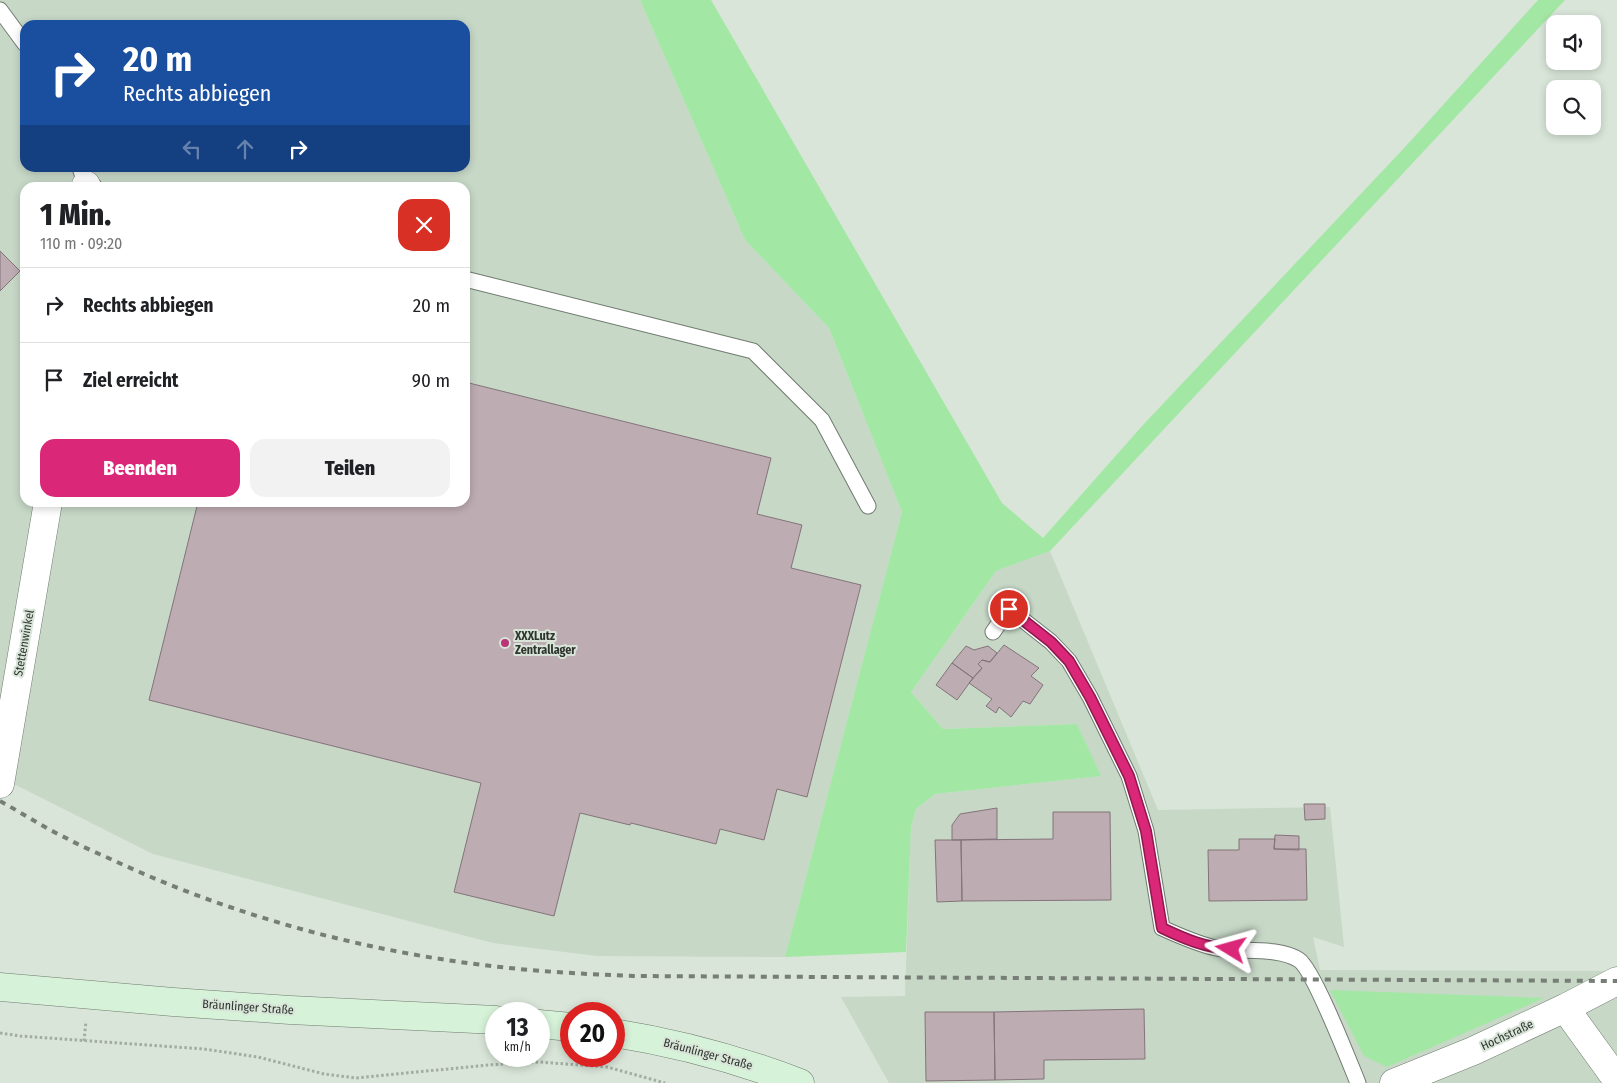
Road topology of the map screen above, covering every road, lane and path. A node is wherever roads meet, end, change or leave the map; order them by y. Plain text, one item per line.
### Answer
1 (0, 10) edge
2 (20, 37) edge
3 (470, 280) edge
4 (868, 506) dead end
5 (47, 507) edge
6 (993, 632) dead end
7 (3, 748) edge
8 (0, 784) edge
9 (1617, 981) edge
10 (0, 987) edge
11 (1565, 1008) junction
12 (485, 1019) edge
13 (0, 1033) edge
14 (625, 1035) edge
15 (1616, 1077) edge
16 (665, 1083) edge
17 (800, 1083) edge
18 (1358, 1083) edge
19 (1394, 1083) edge

1 - 2 lane
3 - 4 lane
5 - 7 street, Stettenwinkel
6 - 18 lane
7 - 8 street, Stettenwinkel
9 - 11 street, Hochstraße
10 - 12 main road, Bräunlinger Straße
11 - 15 street
11 - 19 street, Hochstraße
13 - 16 path
14 - 17 main road, Bräunlinger Straße

